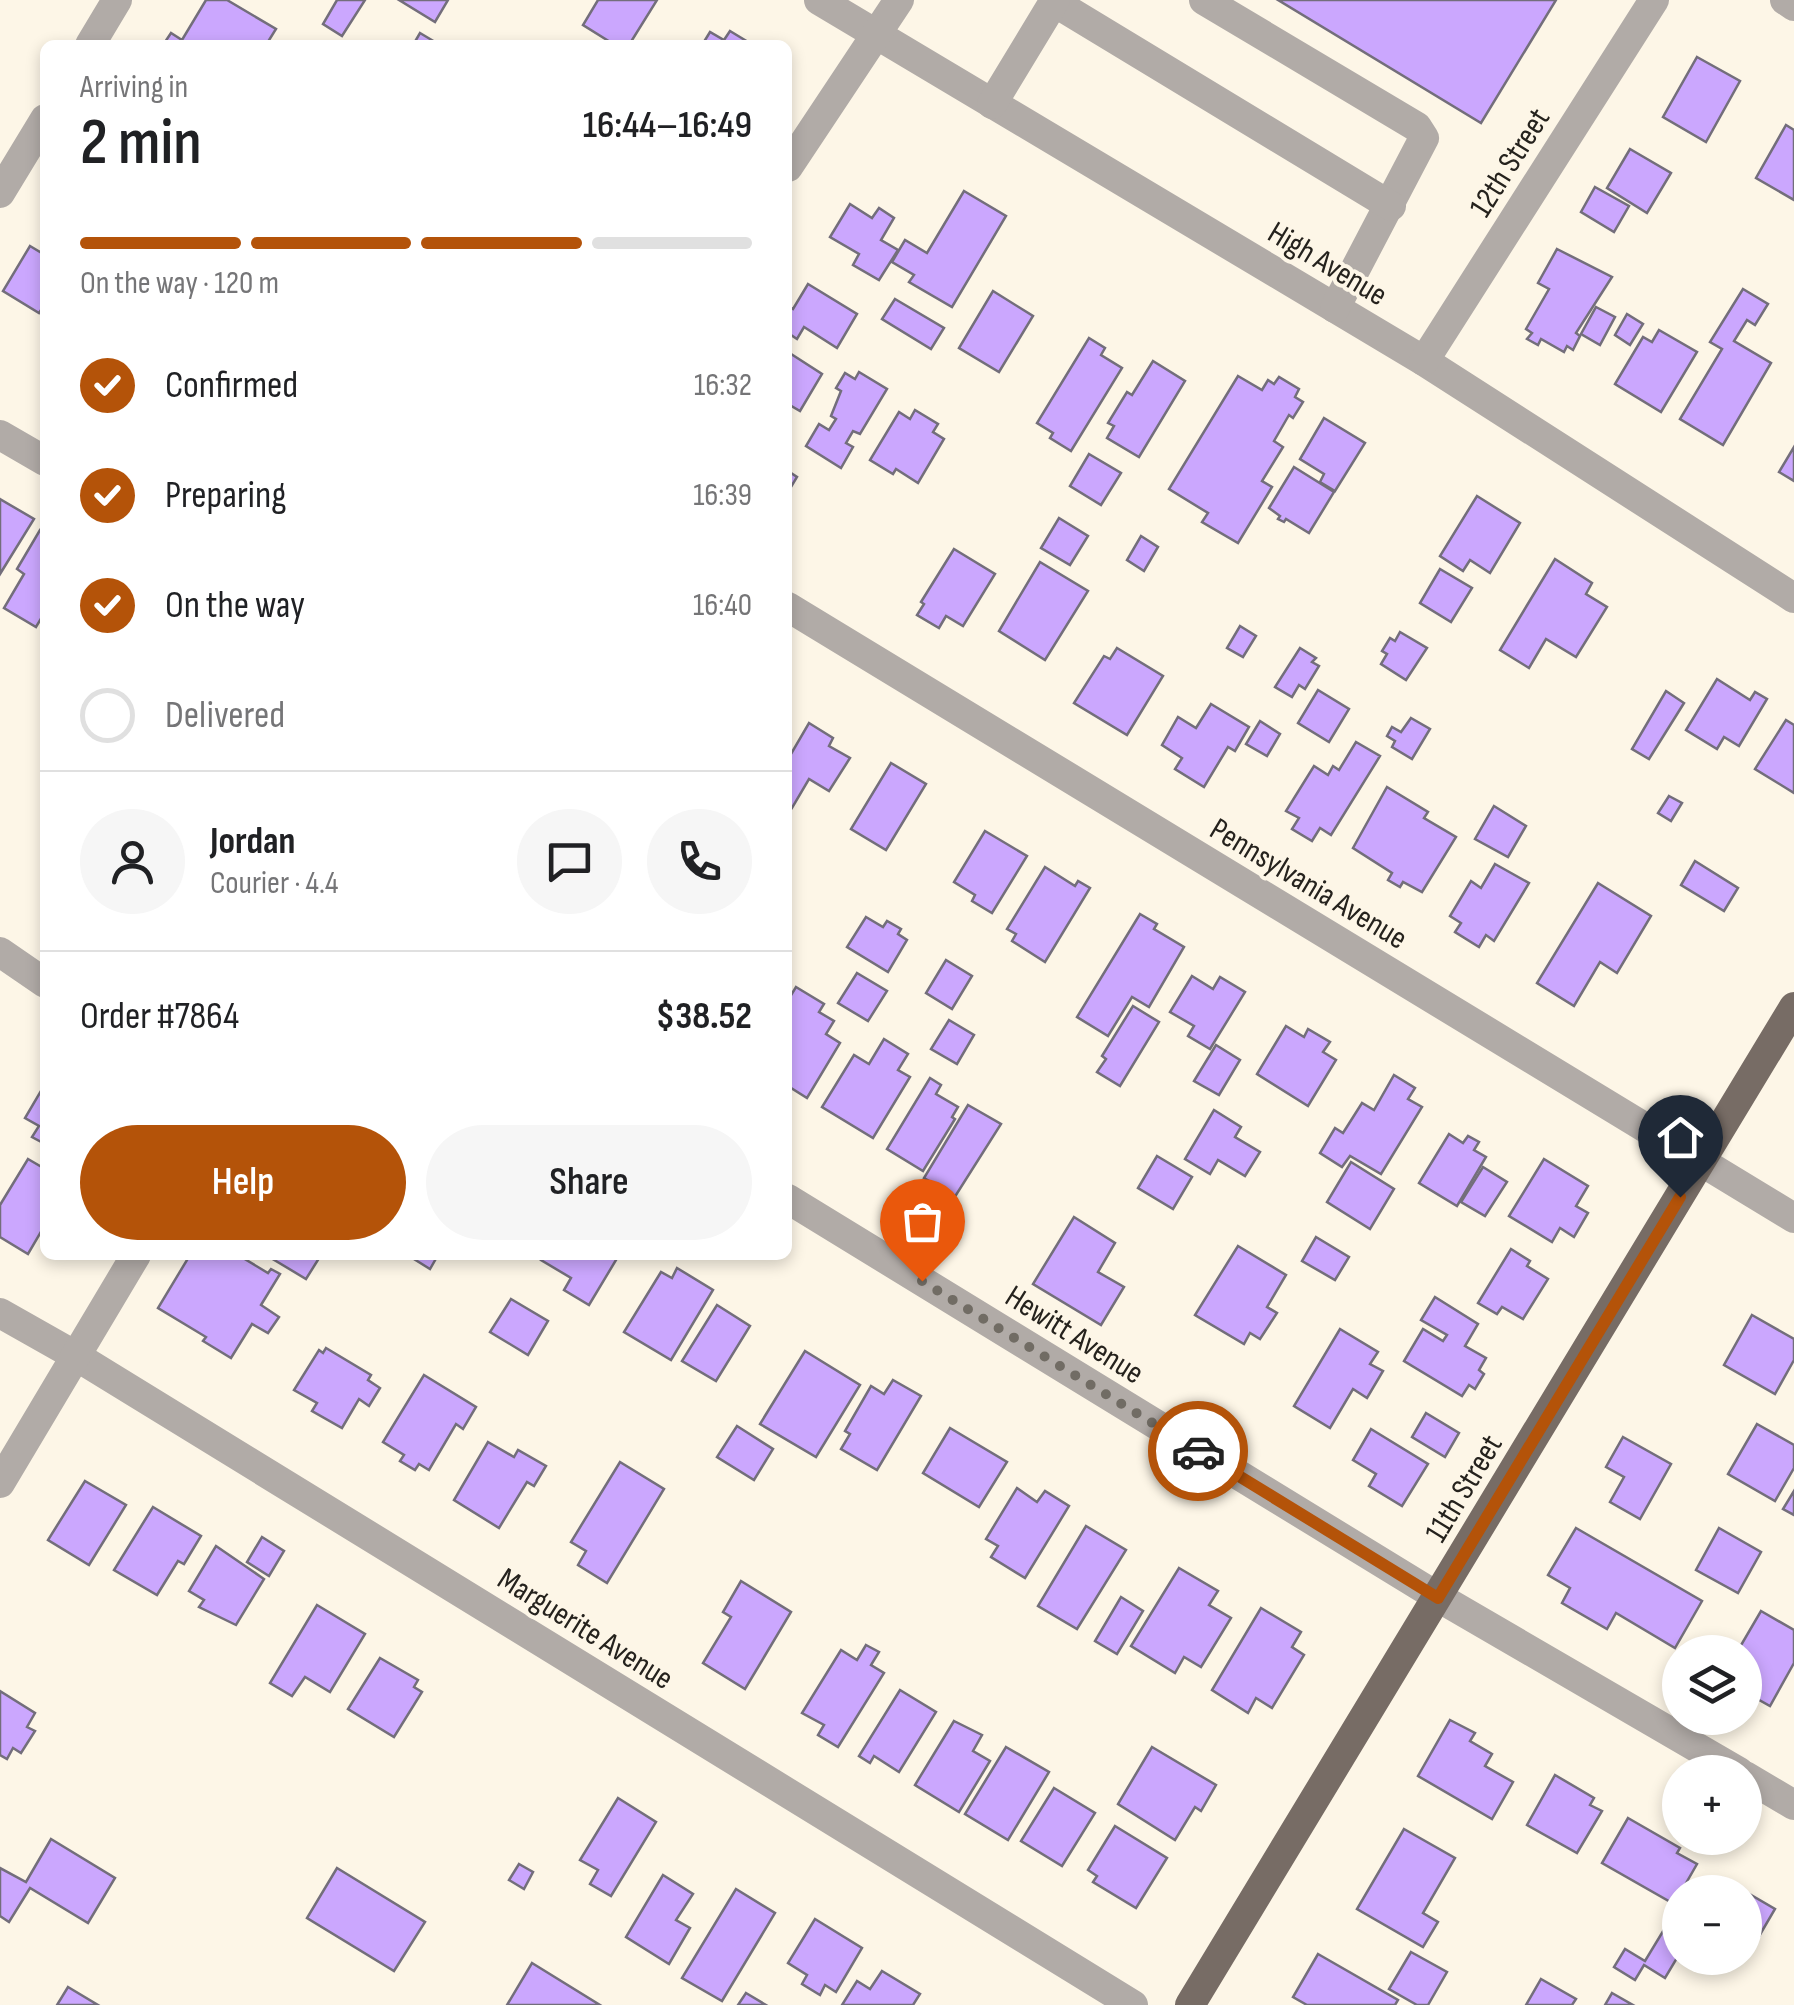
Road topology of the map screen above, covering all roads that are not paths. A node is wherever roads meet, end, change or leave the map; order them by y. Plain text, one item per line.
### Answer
1 (118, 0) edge
2 (818, 0) edge
3 (899, 0) edge
4 (1204, 0) edge
5 (1654, 0) edge
6 (1784, 0) edge
7 (1054, 1) edge
8 (1794, 6) edge
9 (876, 36) junction
10 (93, 40) edge
11 (992, 104) junction
12 (40, 127) edge
13 (792, 161) edge
14 (0, 193) edge
15 (1391, 206) junction
16 (1335, 308) junction
17 (1424, 361) junction
18 (0, 435) edge
19 (40, 457) edge
20 (1794, 598) edge
21 (792, 608) edge
22 (0, 952) edge
23 (40, 980) edge
24 (1794, 1007) edge
25 (1701, 1164) junction
26 (792, 1201) edge
27 (1794, 1218) edge
28 (133, 1260) edge
29 (0, 1314) edge
30 (76, 1356) junction
31 (0, 1483) edge
32 (1438, 1598) junction
33 (1709, 1755) edge
34 (1762, 1786) edge
35 (1794, 1804) edge
36 (1133, 2005) edge
37 (1190, 2005) edge

1 - 10 street
2 - 9 street, High Avenue
3 - 9 street
4 - 15 street
5 - 17 street, 12th Street
6 - 8 street
7 - 11 street
7 - 15 street
9 - 11 street, High Avenue
9 - 13 street
11 - 16 street, High Avenue
12 - 14 street
15 - 16 street
16 - 17 street, High Avenue
17 - 20 street, High Avenue
18 - 19 street
21 - 25 street, Pennsylvania Avenue
22 - 23 street
24 - 25 main road, 11th Street
25 - 27 street, Pennsylvania Avenue
25 - 32 main road, 11th Street
26 - 32 street, Hewitt Avenue
28 - 30 street
29 - 30 street, Marguerite Avenue
30 - 31 street
30 - 36 street, Marguerite Avenue
32 - 33 street, Hewitt Avenue
32 - 37 main road, 11th Street
34 - 35 street, Hewitt Avenue

